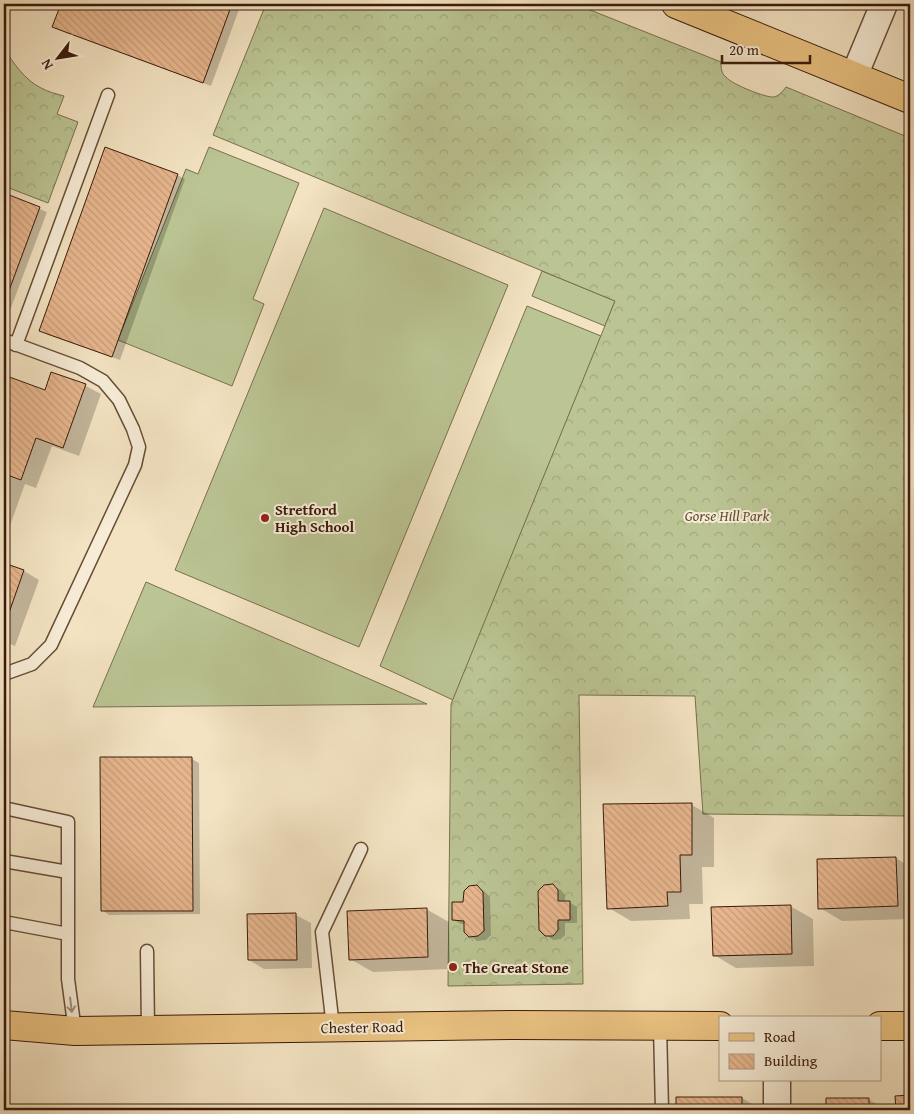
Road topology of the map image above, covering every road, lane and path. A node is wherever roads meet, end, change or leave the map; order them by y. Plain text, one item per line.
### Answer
1 (676, 4) edge
2 (884, 4) edge
3 (854, 76) junction
4 (108, 95) dead end
5 (910, 99) edge
6 (4, 340) edge
7 (16, 345) junction
8 (4, 674) edge
9 (4, 808) edge
10 (361, 849) dead end
11 (4, 861) edge
12 (68, 872) junction
13 (4, 922) edge
14 (68, 934) junction
15 (147, 951) dead end
16 (4, 1025) edge
17 (660, 1026) junction
18 (719, 1026) edge
19 (882, 1026) edge
20 (910, 1026) edge
21 (333, 1027) junction
22 (148, 1030) junction
23 (74, 1031) junction
24 (777, 1082) edge
25 (662, 1110) edge
26 (777, 1110) edge

1 - 3 main road
2 - 3 street
3 - 5 main road
4 - 7 lane
6 - 7 lane
7 - 8 lane
9 - 12 lane
10 - 21 lane
11 - 12 lane
12 - 14 lane
13 - 14 lane
14 -> 23 lane
15 - 22 lane
16 - 23 main road, Chester Road
17 - 18 main road, Chester Road
17 - 21 main road, Chester Road
17 - 25 lane
19 - 20 main road
21 - 22 main road, Chester Road
22 - 23 main road, Chester Road
24 - 26 street

